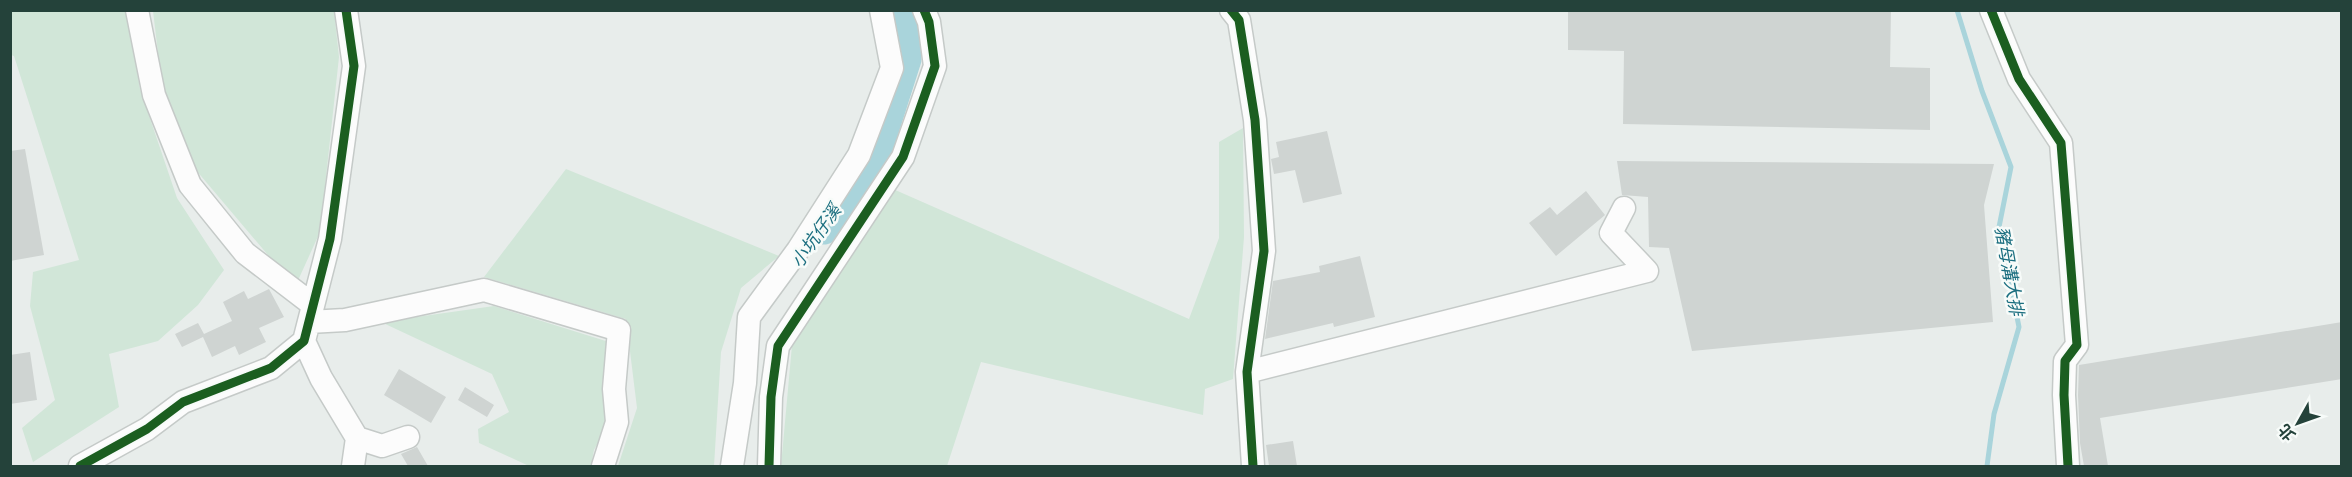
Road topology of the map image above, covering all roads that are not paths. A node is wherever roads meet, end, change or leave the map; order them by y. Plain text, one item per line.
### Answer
1 (137, 10) edge
2 (346, 10) edge
3 (881, 10) edge
4 (924, 10) edge
5 (1231, 10) edge
6 (1990, 10) edge
7 (1624, 208) dead end
8 (309, 323) junction
9 (1247, 372) junction
10 (408, 437) dead end
11 (357, 438) junction
12 (80, 466) edge
13 (353, 466) edge
14 (603, 466) edge
15 (732, 466) edge
16 (769, 466) edge
17 (1253, 466) edge
18 (2068, 466) edge

1 - 8 street
2 - 8 street
3 - 15 street
4 - 16 street
5 - 9 street
6 - 18 street
7 - 9 street
8 - 11 street
8 - 12 street
8 - 14 street
9 - 17 street
10 - 11 street
11 - 13 street

